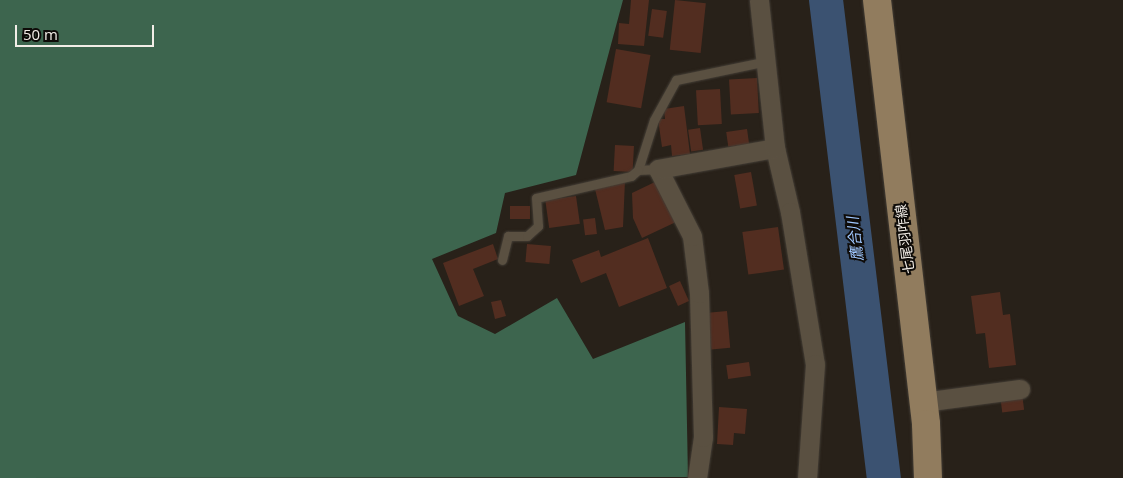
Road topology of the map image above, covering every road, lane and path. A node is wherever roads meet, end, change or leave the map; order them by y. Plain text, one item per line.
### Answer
1 (760, 0) edge
2 (877, 0) edge
3 (768, 61) junction
4 (775, 148) junction
5 (658, 169) junction
6 (638, 170) junction
7 (502, 260) dead end
8 (1020, 389) dead end
9 (924, 402) junction
10 (697, 478) edge
11 (807, 478) edge
12 (928, 478) edge

1 - 3 street
2 - 9 main road, 七尾羽咋線
3 - 4 street
3 - 6 lane
4 - 5 street
4 - 11 street
5 - 6 lane
5 - 10 street
6 - 7 lane
8 - 9 street
9 - 12 main road, 七尾羽咋線

